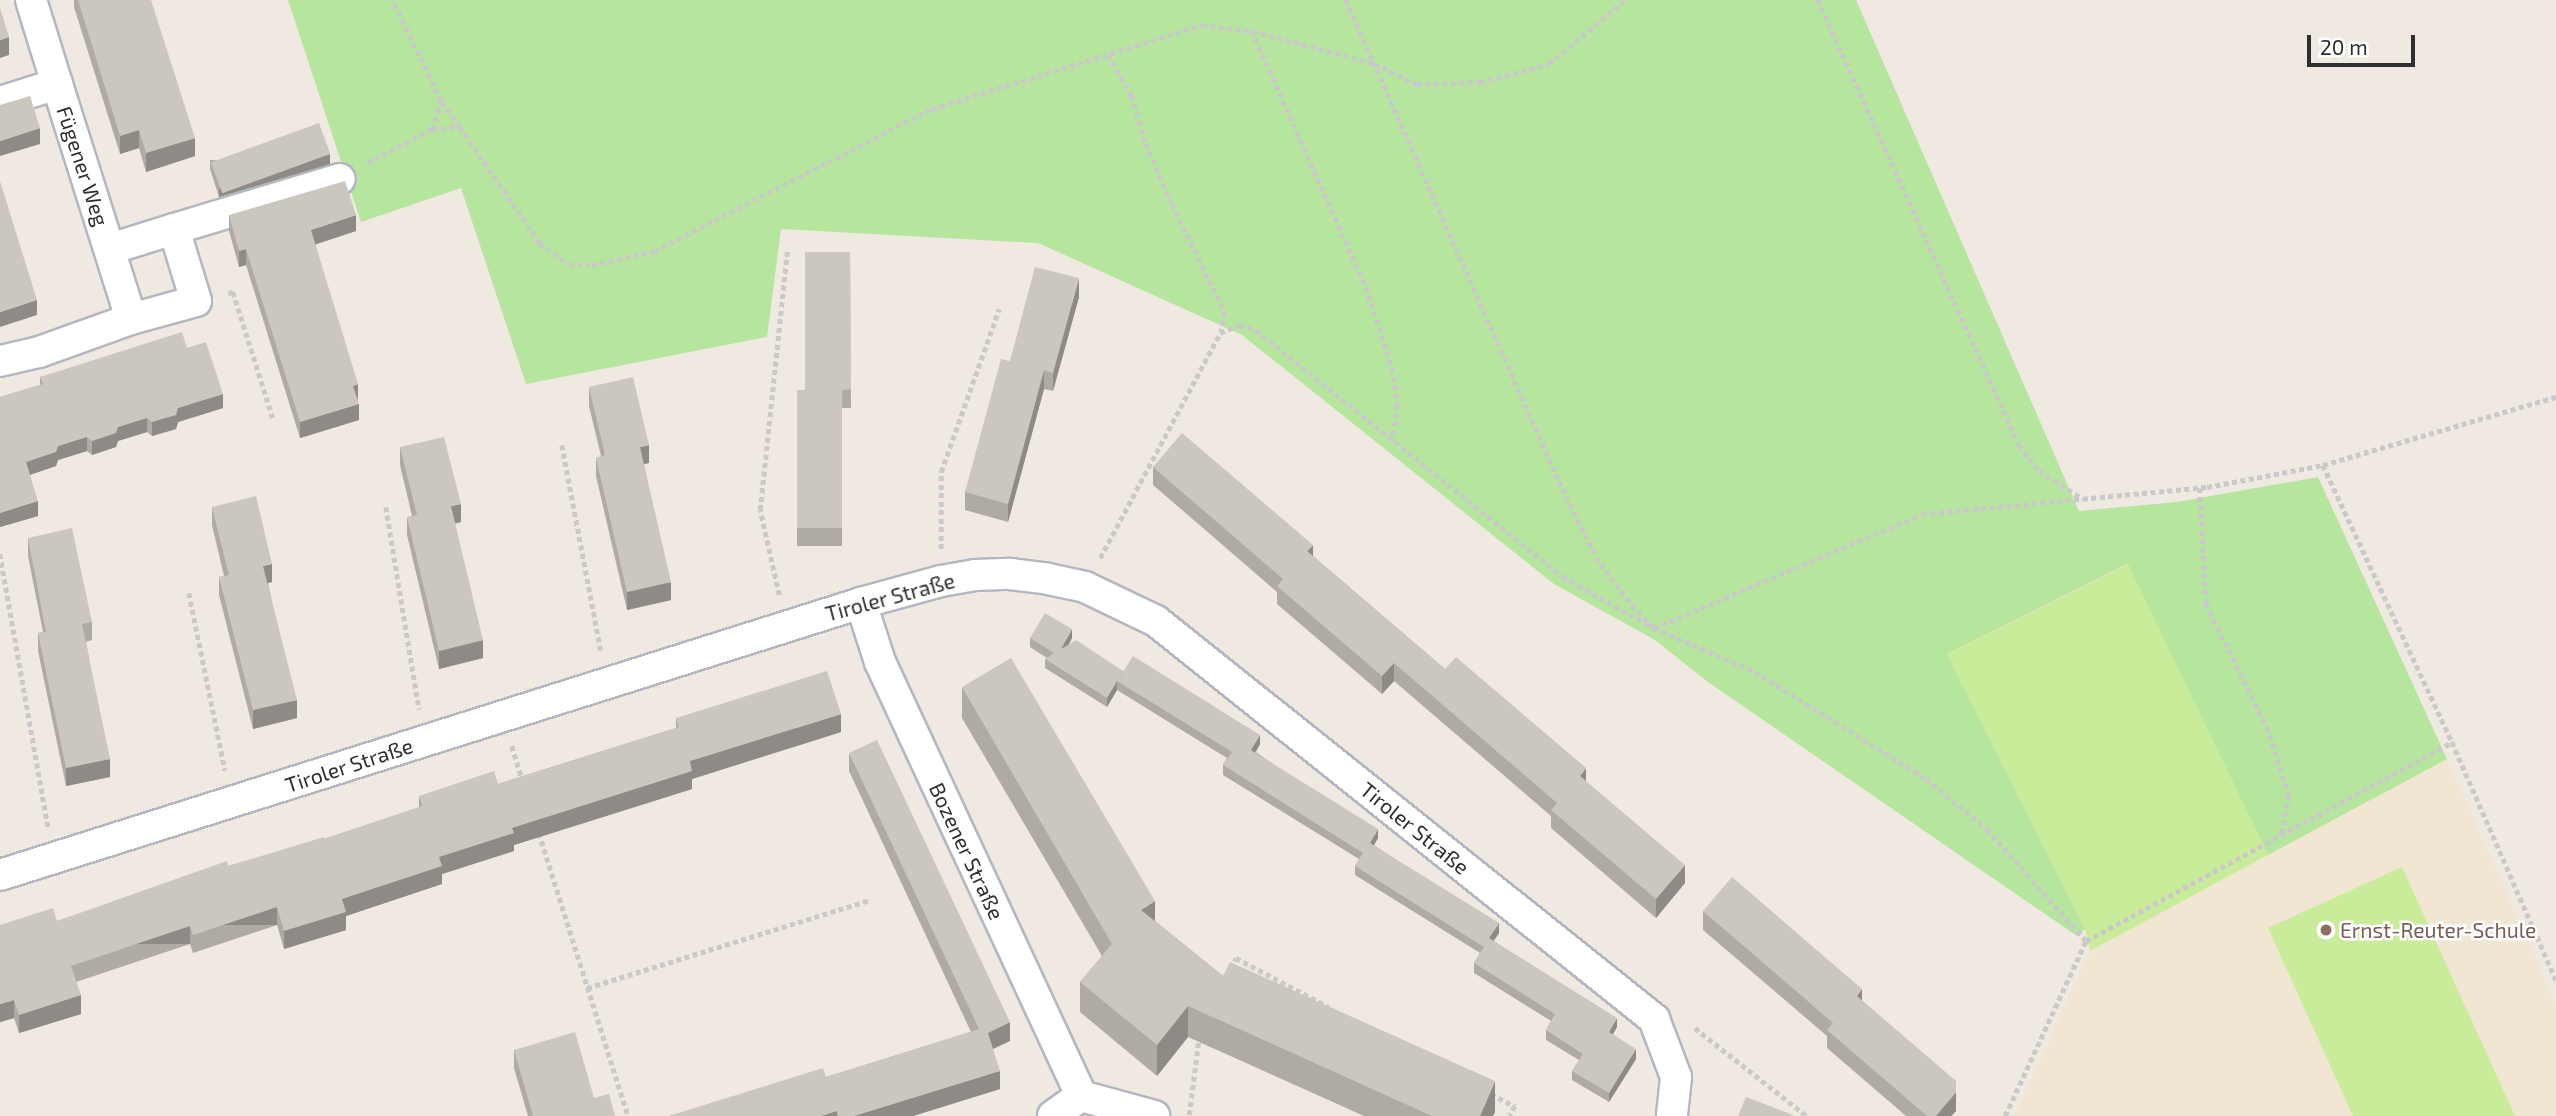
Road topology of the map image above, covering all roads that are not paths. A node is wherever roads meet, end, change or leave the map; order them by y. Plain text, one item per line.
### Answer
1 (31, 0) edge
2 (57, 84) junction
3 (0, 102) edge
4 (340, 179) edge
5 (174, 229) junction
6 (110, 249) junction
7 (131, 319) junction
8 (0, 361) edge
9 (861, 603) junction
10 (0, 875) edge
11 (1081, 1096) junction
12 (1053, 1116) edge
13 (1154, 1116) edge
14 (1672, 1116) edge

1 - 2 street, Fügener Weg
2 - 3 street, Fügener Weg
2 - 6 street, Fügener Weg
4 - 5 street, Fügener Weg
5 - 6 street, Fügener Weg
5 - 7 street
6 - 7 street, Fügener Weg
7 - 8 street
9 - 10 street, Tiroler Straße
9 - 11 street, Bozener Straße
9 - 14 street, Tiroler Straße
11 - 12 street
11 - 13 street

